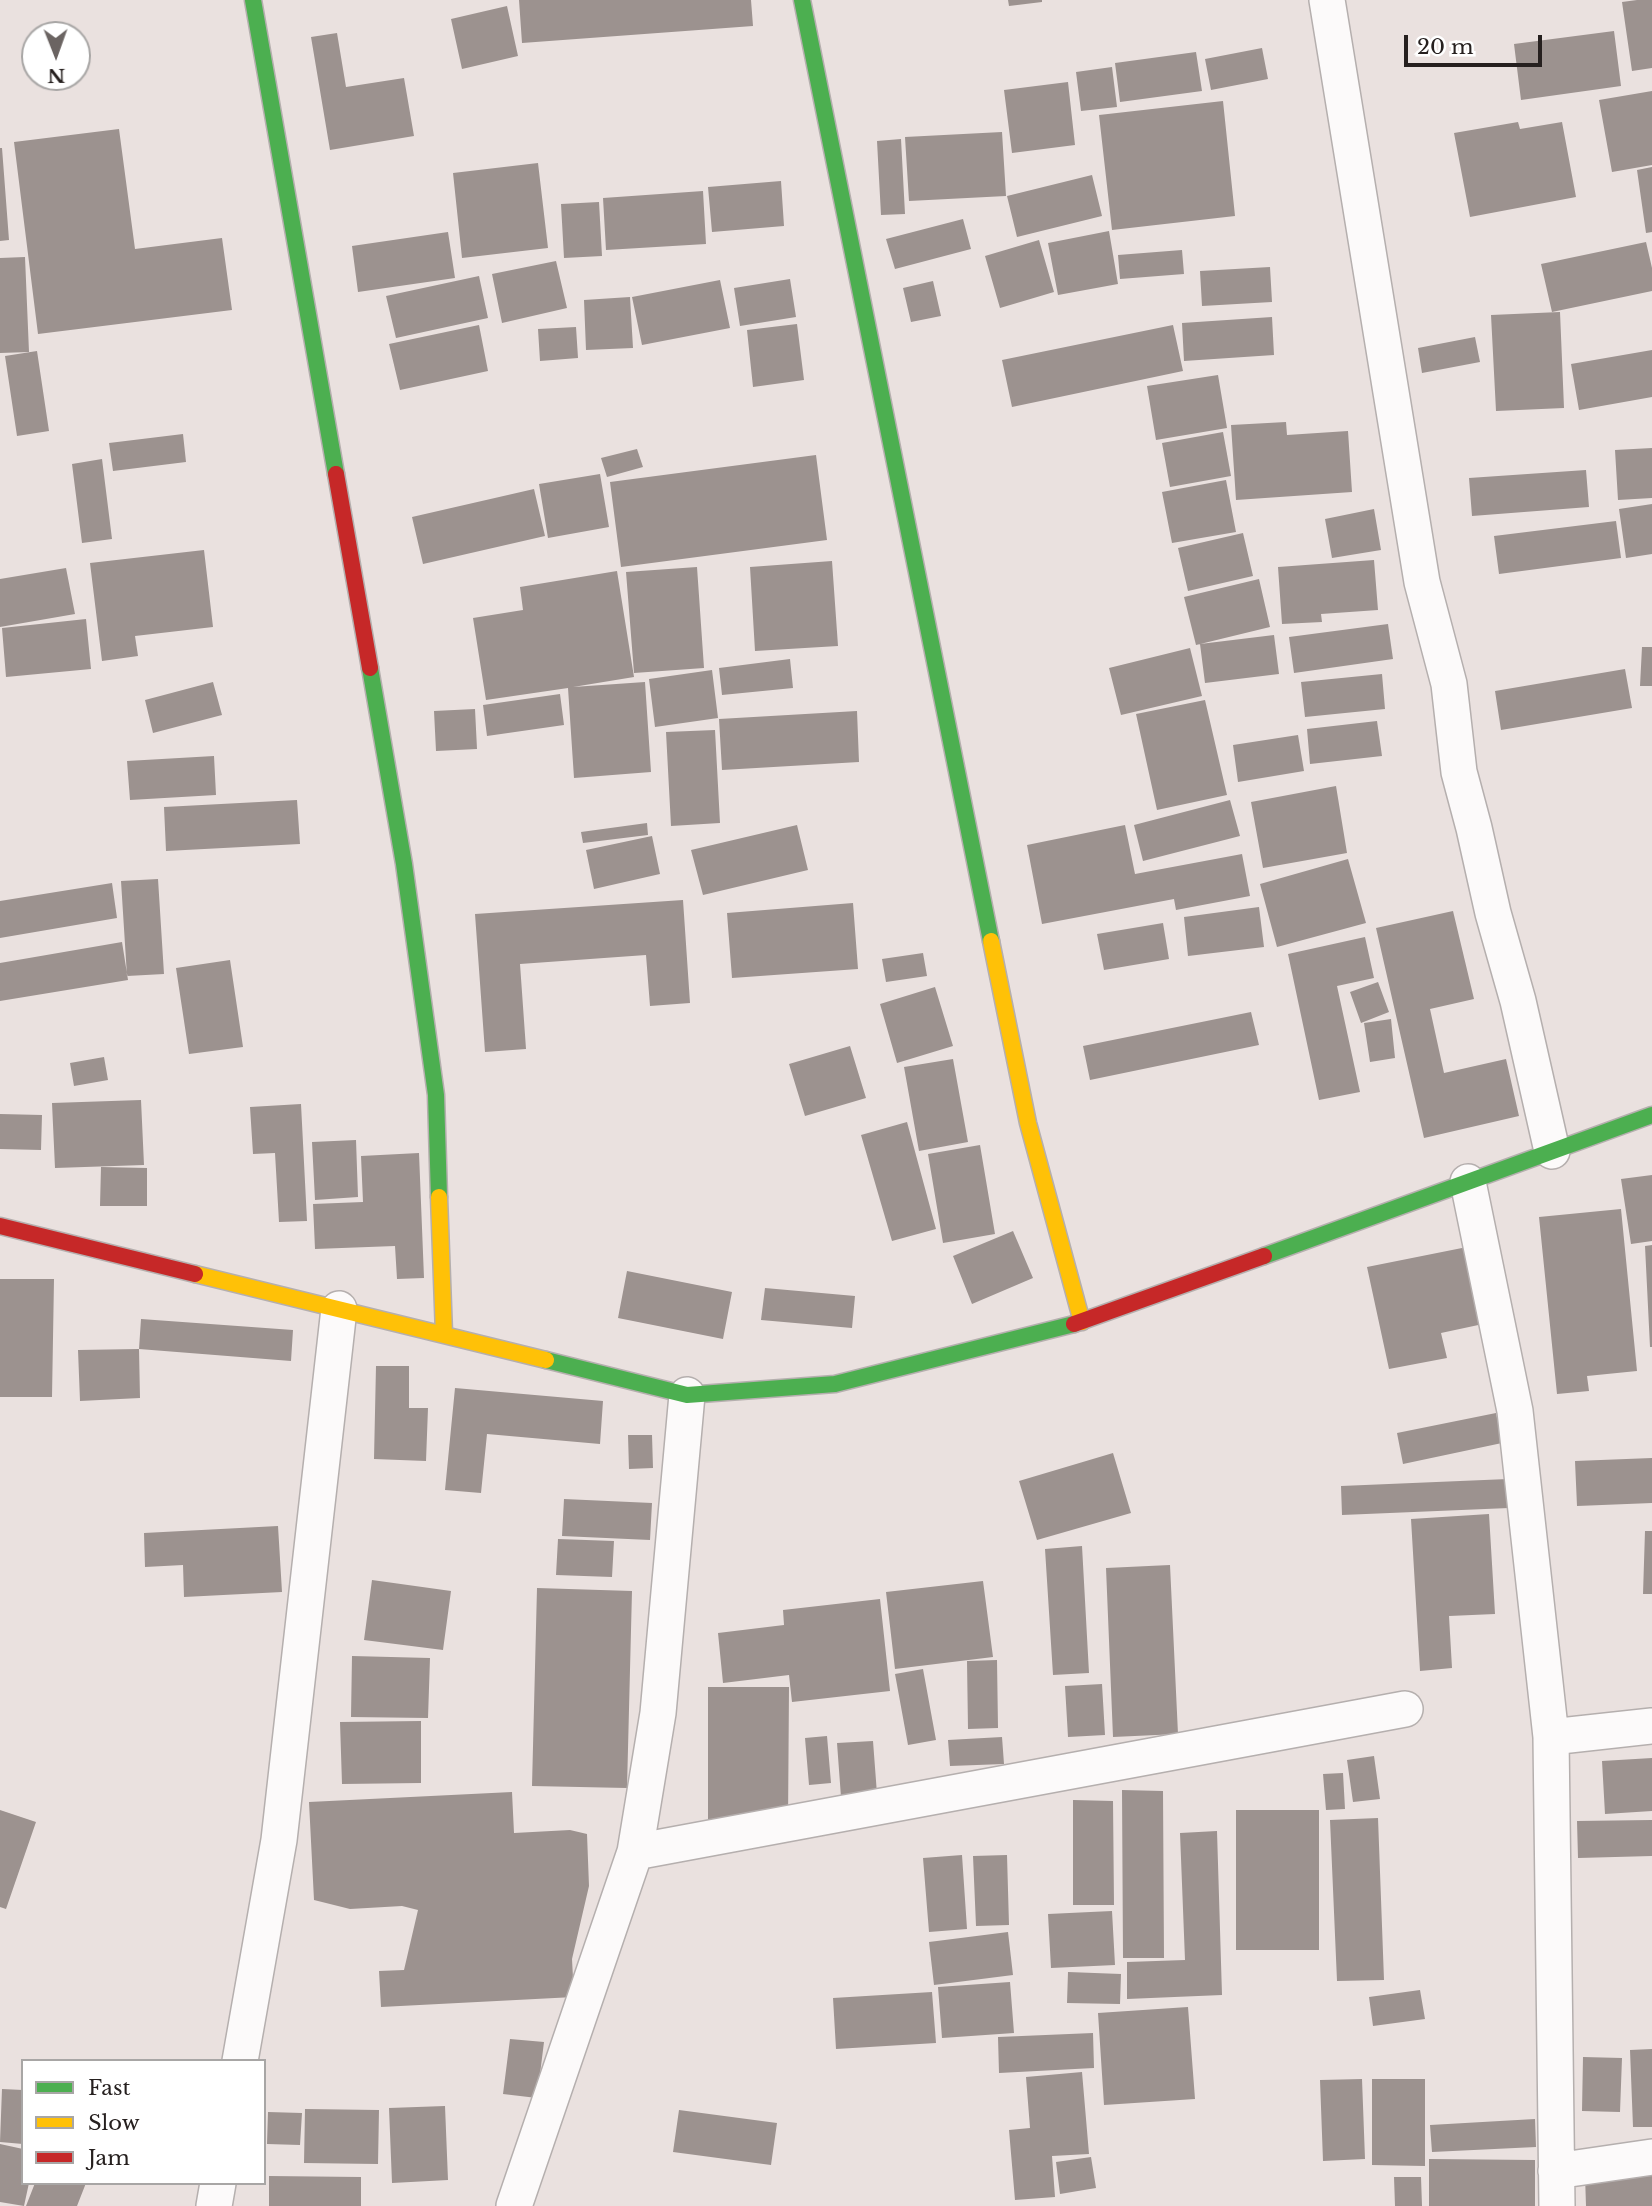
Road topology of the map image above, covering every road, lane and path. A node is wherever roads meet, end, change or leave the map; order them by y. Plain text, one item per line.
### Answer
1 (253, 0) edge
2 (802, 0) edge
3 (1327, 0) edge
4 (1652, 1115) edge
5 (1552, 1152) junction
6 (1468, 1182) junction
7 (0, 1226) edge
8 (339, 1309) junction
9 (1082, 1322) junction
10 (444, 1334) junction
11 (687, 1395) junction
12 (1405, 1709) dead end
13 (1652, 1726) edge
14 (1551, 1737) junction
15 (635, 1852) junction
16 (240, 2059) edge
17 (1652, 2157) edge
18 (1556, 2171) junction
19 (218, 2185) edge
20 (214, 2206) edge
21 (514, 2206) edge
22 (1557, 2206) edge

1 - 10 street
2 - 9 street
3 - 5 street
4 - 5 street
5 - 6 street
6 - 9 street
6 - 14 street
7 - 8 street
8 - 10 street
8 - 16 street
9 - 11 street
10 - 11 street
11 - 15 street
12 - 15 street
13 - 14 street
14 - 18 street
15 - 21 street
17 - 18 street
18 - 22 street
19 - 20 street

